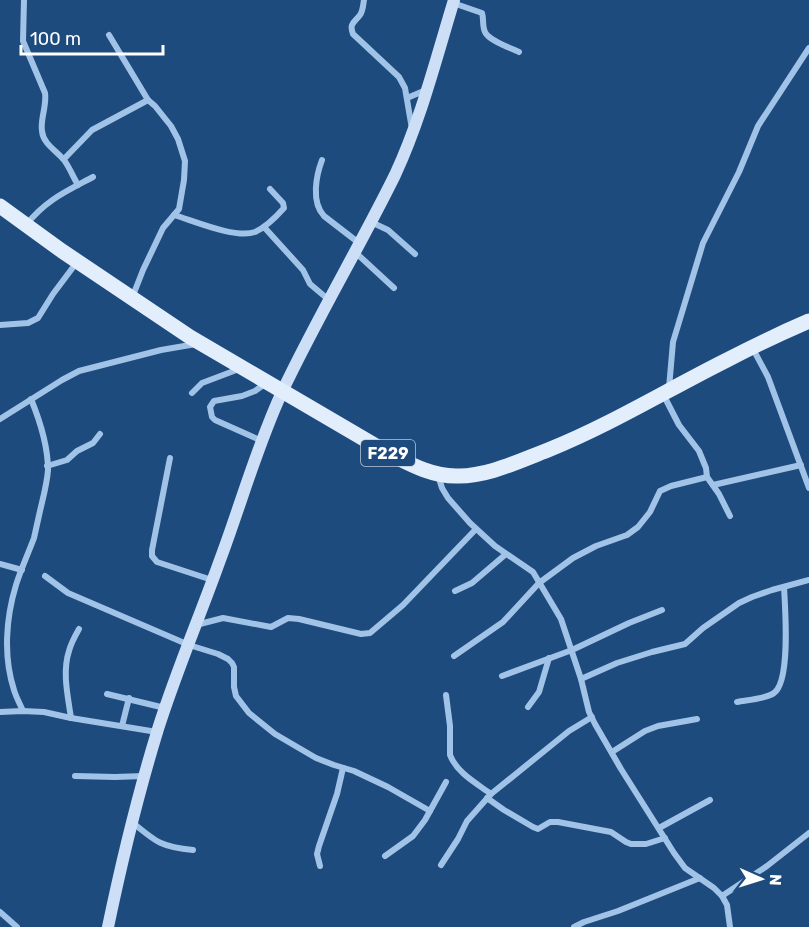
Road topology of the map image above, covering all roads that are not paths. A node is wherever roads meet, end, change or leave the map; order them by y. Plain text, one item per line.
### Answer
1 (24, 0) edge
2 (364, 0) edge
3 (453, 2) edge
4 (109, 34) dead end
5 (809, 48) edge
6 (519, 52) dead end
7 (427, 90) junction
8 (406, 98) junction
9 (148, 100) junction
10 (412, 132) junction
11 (64, 159) junction
12 (322, 160) dead end
13 (93, 177) dead end
14 (78, 185) junction
15 (270, 189) dead end
16 (0, 206) edge
17 (174, 215) junction
18 (371, 222) junction
19 (26, 226) junction
20 (264, 227) junction
21 (357, 248) junction
22 (415, 254) dead end
23 (78, 262) junction
24 (394, 288) dead end
25 (132, 298) junction
26 (329, 300) junction
27 (809, 321) edge
28 (0, 325) edge
29 (200, 343) junction
30 (752, 347) junction
31 (242, 368) junction
32 (267, 383) junction
33 (282, 392) junction
34 (192, 393) dead end
35 (666, 393) junction
36 (31, 399) junction
37 (0, 419) edge
38 (100, 434) dead end
39 (262, 441) junction
40 (170, 458) dead end
41 (801, 465) junction
42 (47, 466) junction
43 (438, 474) junction
44 (707, 477) junction
45 (713, 485) junction
46 (809, 488) edge
47 (730, 516) dead end
48 (476, 529) junction
49 (506, 554) junction
50 (0, 564) edge
51 (22, 570) junction
52 (45, 576) dead end
53 (213, 580) junction
54 (809, 580) edge
55 (539, 583) junction
56 (784, 587) junction
57 (455, 591) dead end
58 (662, 610) dead end
59 (196, 625) junction
60 (79, 629) dead end
61 (189, 645) junction
62 (572, 650) junction
63 (454, 656) dead end
64 (549, 658) junction
65 (502, 676) dead end
66 (581, 679) junction
67 (107, 694) dead end
68 (446, 695) dead end
69 (129, 698) junction
70 (737, 702) dead end
71 (528, 707) dead end
72 (165, 708) junction
73 (23, 711) junction
74 (0, 712) edge
75 (592, 717) junction
76 (71, 718) junction
77 (697, 719) dead end
78 (122, 726) junction
79 (158, 732) junction
80 (612, 752) junction
81 (343, 768) junction
82 (144, 776) junction
83 (75, 777) dead end
84 (446, 782) dead end
85 (489, 796) junction
86 (710, 800) dead end
87 (430, 811) junction
88 (131, 822) junction
89 (659, 828) junction
90 (809, 833) edge
91 (664, 838) junction
92 (193, 850) dead end
93 (385, 856) dead end
94 (441, 865) dead end
95 (320, 866) dead end
96 (700, 878) junction
97 (722, 896) junction
98 (0, 912) edge
99 (17, 927) edge
100 (108, 927) edge
101 (574, 927) edge
102 (730, 927) edge

1 - 11 street
2 - 8 street
3 - 6 street
3 - 7 main road
4 - 9 street
5 - 35 street
7 - 8 street
7 - 10 main road
8 - 10 street
9 - 11 street
9 - 17 street
10 - 18 main road
11 - 14 street
12 - 21 street
13 - 14 street
14 - 19 street
15 - 20 street
16 - 19 main road, F229
17 - 20 street
17 - 25 street
18 - 21 main road
18 - 22 street
19 - 23 main road, F229
20 - 26 street
21 - 24 street
21 - 26 main road
23 - 25 main road, F229
23 - 28 street
25 - 29 main road, F229
26 - 33 main road
27 - 30 main road, F229
29 - 31 main road, F229
29 - 36 street
30 - 35 main road, F229
30 - 41 street
31 - 32 main road, F229
31 - 34 street
32 - 33 main road, F229
32 - 39 street
33 - 39 main road
33 - 43 main road, F229
35 - 43 main road, F229
35 - 44 street
36 - 37 street
36 - 42 street
38 - 42 street
39 - 53 main road
40 - 53 street
41 - 45 street
41 - 46 street
42 - 51 street
43 - 48 street
44 - 45 street
44 - 55 street
45 - 47 street
48 - 49 street
48 - 59 street
49 - 55 street
49 - 57 street
50 - 51 street
51 - 73 street
52 - 61 street
53 - 59 main road
54 - 56 street
55 - 62 street
55 - 63 street
56 - 66 street
56 - 70 street
58 - 62 street
59 - 61 main road
60 - 76 street
61 - 72 main road
61 - 81 street
62 - 64 street
62 - 66 street
64 - 65 street
64 - 71 street
66 - 75 street
67 - 69 street
68 - 85 street
69 - 72 street
69 - 78 street
72 - 79 main road
73 - 74 street
73 - 76 street
75 - 80 street
75 - 85 street
76 - 78 street
77 - 80 street
78 - 79 street
79 - 82 main road
80 - 89 street
81 - 87 street
81 - 95 street
82 - 83 street
82 - 88 main road
84 - 87 street
85 - 91 street
85 - 94 street
86 - 89 street
87 - 93 street
88 - 92 street
88 - 100 main road
89 - 91 street
90 - 97 street
91 - 96 street
96 - 97 street
96 - 101 street
97 - 102 street
98 - 99 street

